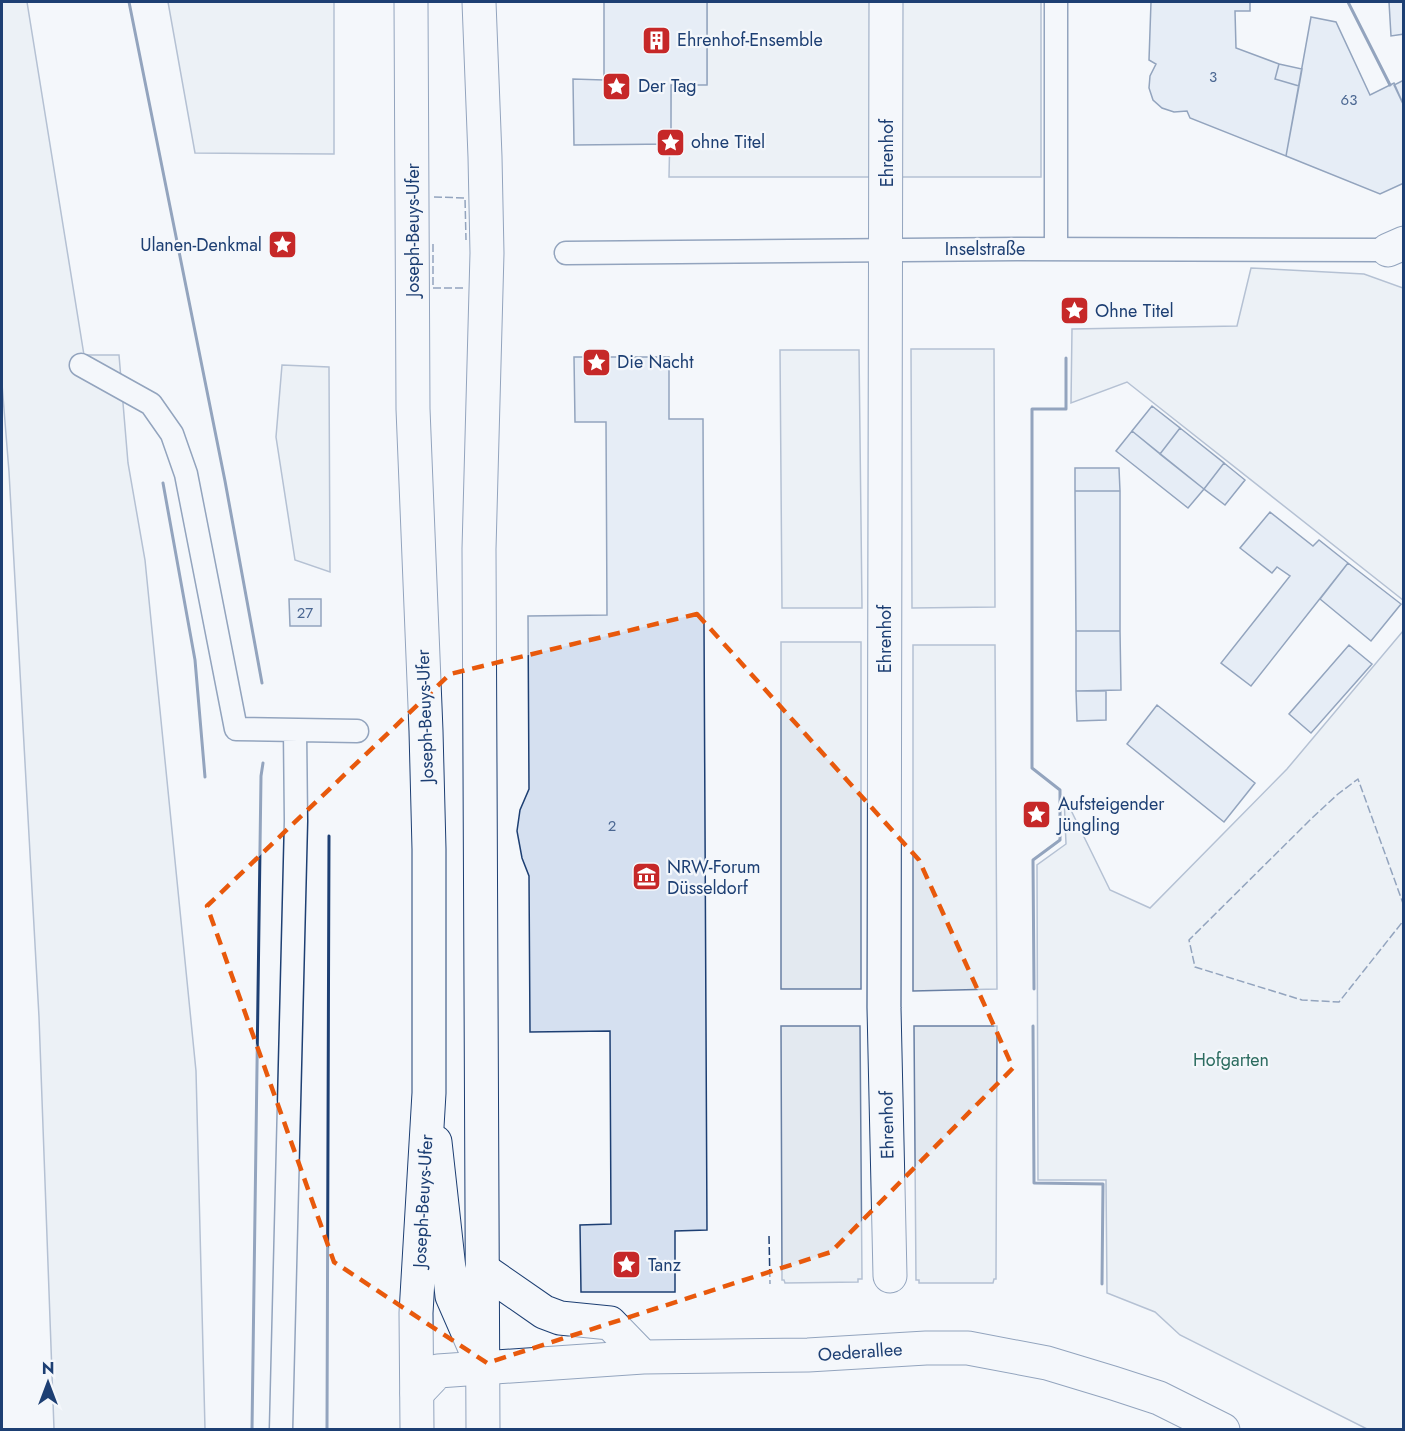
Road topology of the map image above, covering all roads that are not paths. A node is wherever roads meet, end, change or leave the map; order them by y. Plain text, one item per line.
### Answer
1 (411, 2) edge
2 (479, 2) edge
3 (886, 2) edge
4 (1056, 2) edge
5 (1056, 249) junction
6 (887, 250) junction
7 (1398, 250) edge
8 (566, 253) dead end
9 (81, 365) dead end
10 (295, 730) junction
11 (357, 730) dead end
12 (429, 1093) junction
13 (482, 1269) junction
14 (890, 1276) dead end
15 (643, 1357) junction
16 (483, 1367) junction
17 (417, 1394) junction
18 (281, 1430) edge
19 (417, 1430) edge
20 (483, 1430) edge
21 (1223, 1430) edge

1 - 12 main road, Joseph-Beuys-Ufer
2 - 13 main road
3 - 6 main road, Ehrenhof
4 - 5 lane
5 - 6 lane, Inselstraße
5 - 7 lane, Inselstraße
6 - 8 lane, Inselstraße
6 - 14 main road, Ehrenhof
9 - 10 lane
10 - 11 lane
10 - 18 lane
12 - 16 main road
12 - 17 main road, Joseph-Beuys-Ufer
13 - 15 main road
13 - 16 main road
15 - 16 main road, Oederallee
15 - 21 main road, Oederallee
16 - 17 main road, Oederallee
16 - 20 main road
17 - 19 main road, Joseph-Beuys-Ufer

